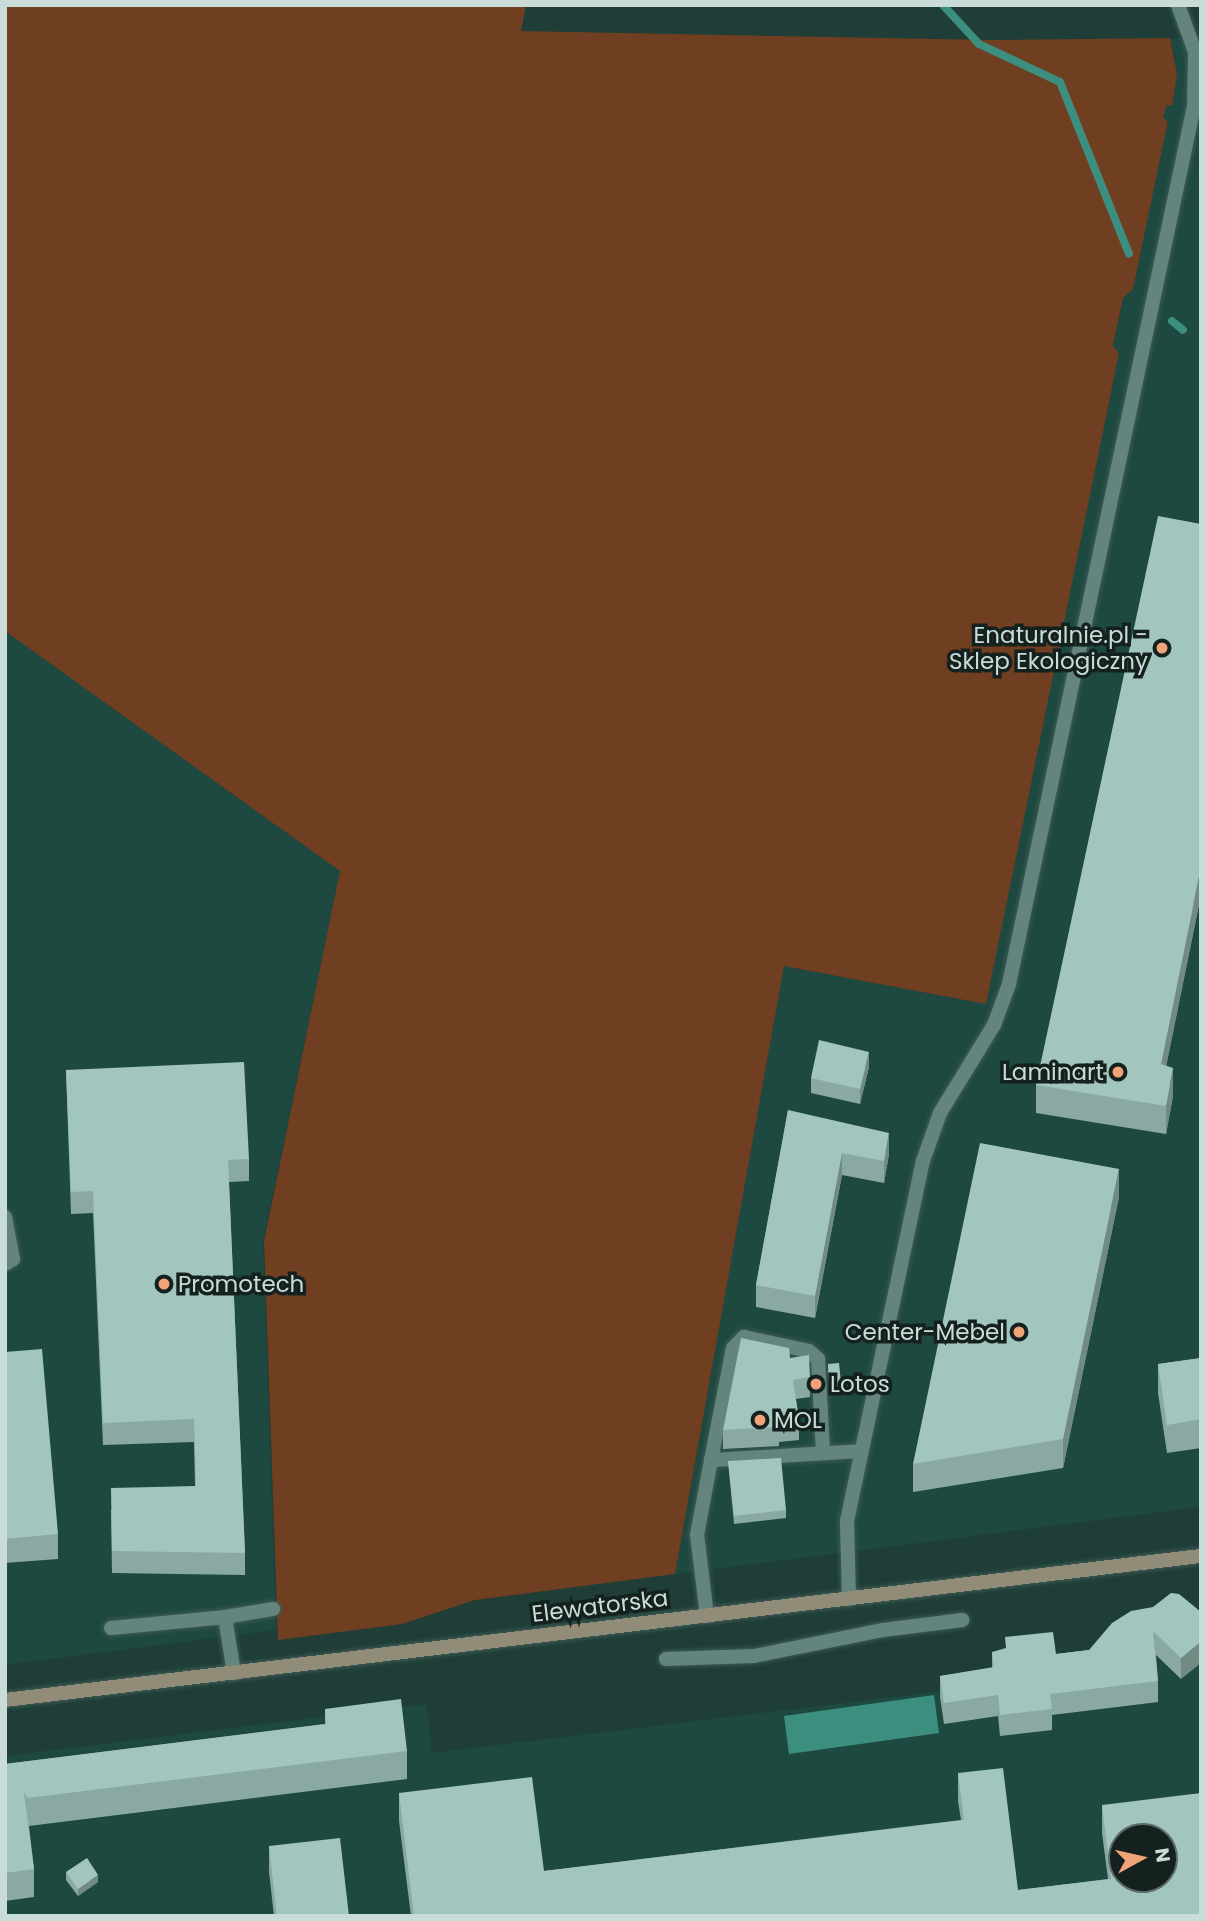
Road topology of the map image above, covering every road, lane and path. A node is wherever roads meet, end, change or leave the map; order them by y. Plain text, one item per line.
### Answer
1 (1178, 5) edge
2 (5, 1217) edge
3 (5, 1264) edge
4 (823, 1451) junction
5 (862, 1451) junction
6 (711, 1460) junction
7 (1201, 1556) edge
8 (849, 1599) junction
9 (273, 1609) dead end
10 (707, 1616) junction
11 (225, 1617) junction
12 (962, 1620) dead end
13 (111, 1628) dead end
14 (666, 1659) dead end
15 (234, 1673) junction
16 (5, 1700) edge

1 - 5 street
2 - 3 street
4 - 5 street
4 - 6 street
4 - 6 street
5 - 8 street
6 - 10 street
7 - 8 street, Elewatorska
8 - 10 street, Elewatorska
9 - 11 street
10 - 15 street, Elewatorska
11 - 13 street
11 - 15 street
12 - 14 street
15 - 16 street, Elewatorska

